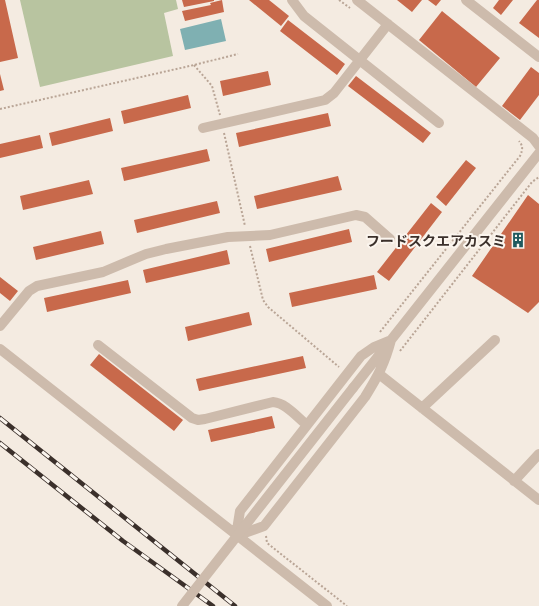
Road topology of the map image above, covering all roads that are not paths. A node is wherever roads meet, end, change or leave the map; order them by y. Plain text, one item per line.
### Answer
1 (292, 0) edge
2 (357, 0) edge
3 (466, 0) edge
4 (388, 24) junction
5 (539, 57) edge
6 (360, 59) junction
7 (439, 123) dead end
8 (203, 128) dead end
9 (539, 146) edge
10 (539, 153) edge
11 (390, 240) dead end
12 (0, 326) edge
13 (391, 340) junction
14 (496, 340) dead end
15 (98, 346) dead end
16 (0, 349) edge
17 (379, 374) junction
18 (422, 408) junction
19 (307, 425) junction
20 (539, 454) edge
21 (514, 481) junction
22 (539, 500) edge
23 (236, 536) junction
24 (182, 606) edge
25 (327, 606) edge

1 - 6 street
2 - 4 street
3 - 5 street
4 - 6 street
4 - 9 street
6 - 7 street
6 - 8 street
10 - 13 street
11 - 12 street
13 - 17 street
13 - 19 street
13 - 24 street, bridge
14 - 18 street
15 - 19 street
16 - 23 street
17 - 18 street
17 - 23 street
18 - 21 street
19 - 23 street
20 - 21 street
21 - 22 street
23 - 25 street

